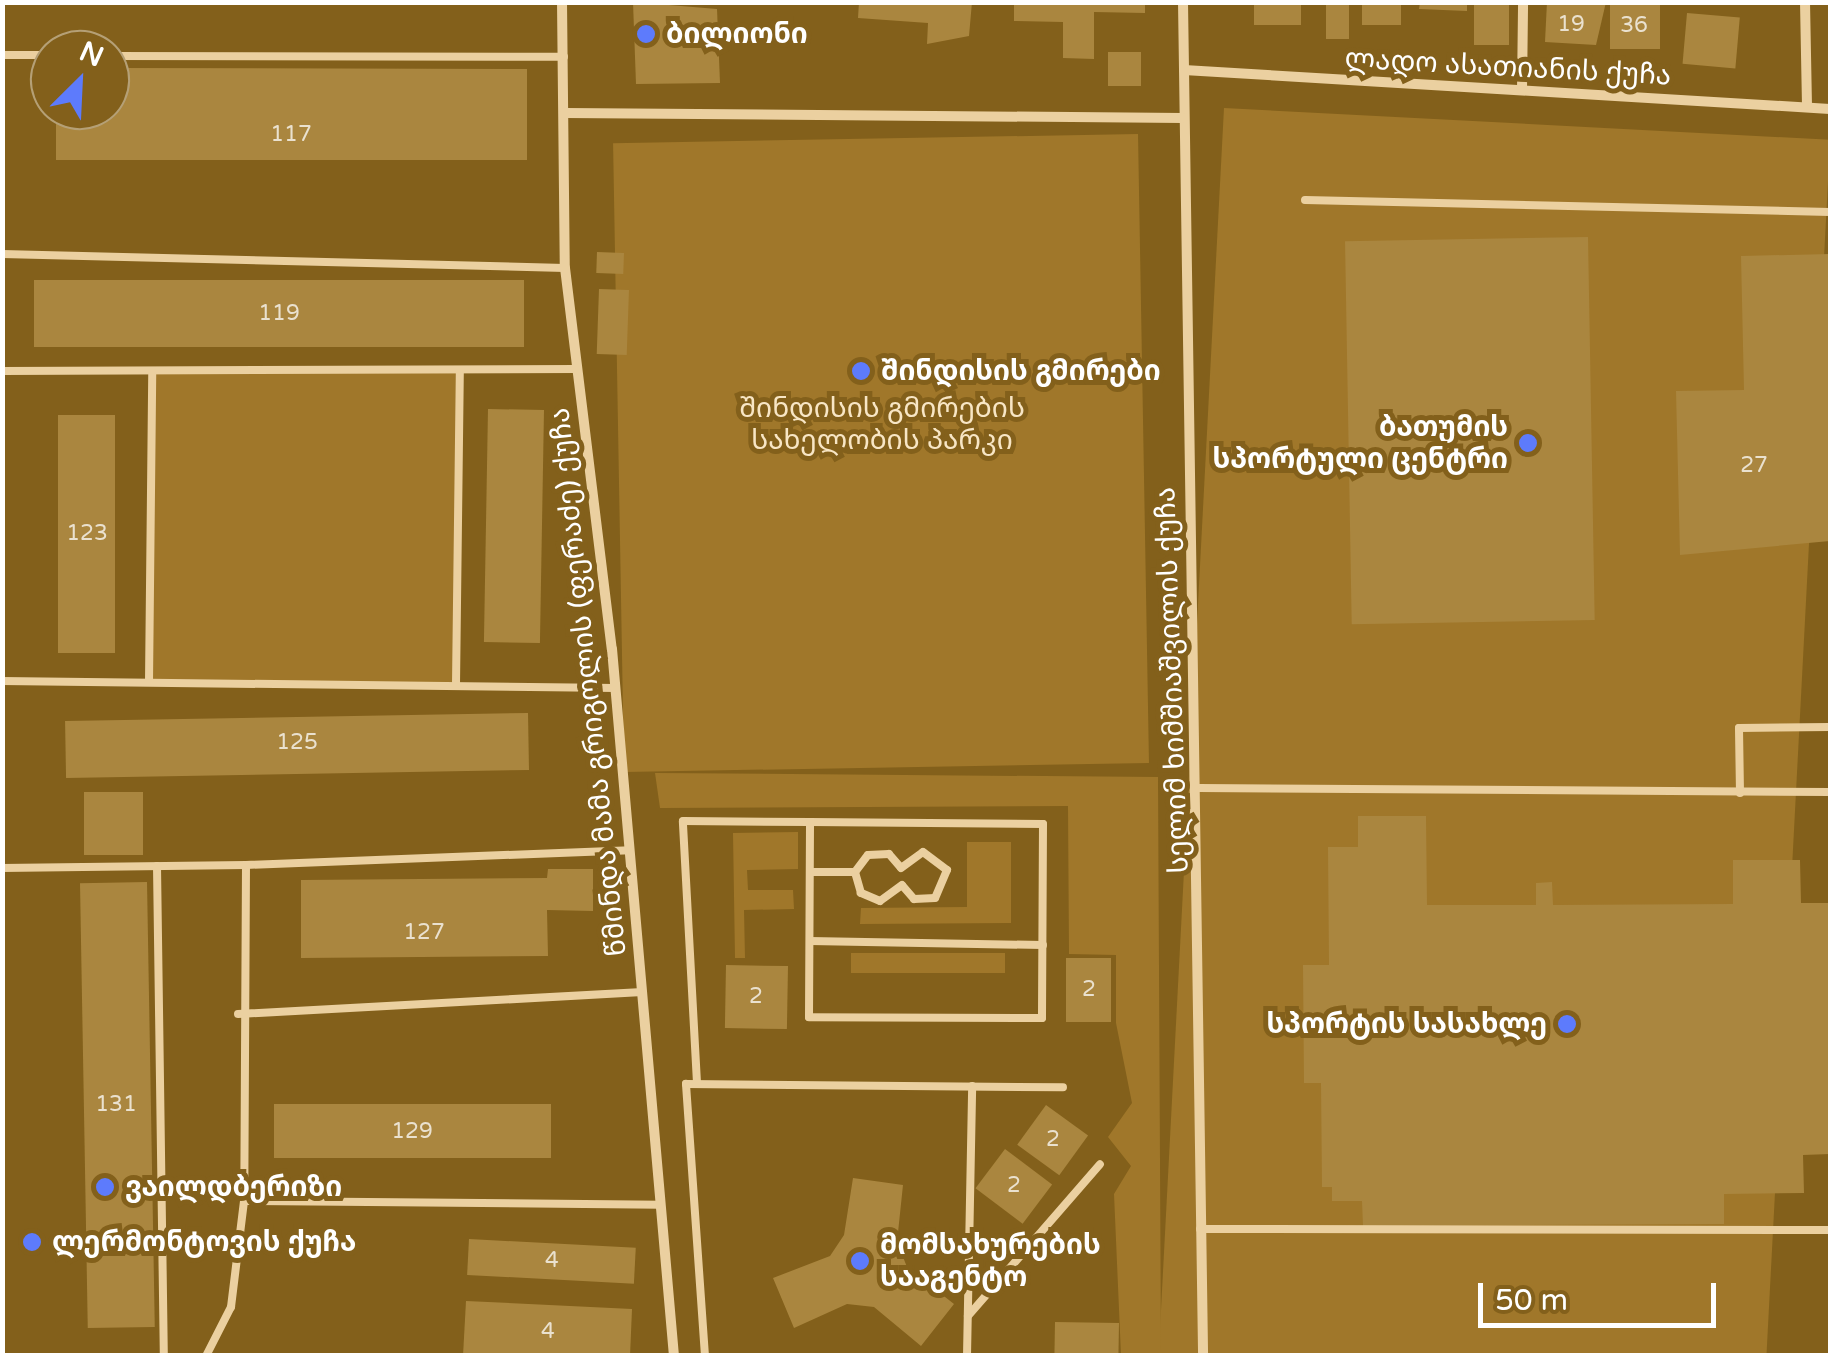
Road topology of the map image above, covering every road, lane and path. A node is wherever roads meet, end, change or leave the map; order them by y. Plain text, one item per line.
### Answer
1 (562, 2) edge
2 (1183, 2) edge
3 (1523, 2) edge
4 (1805, 2) edge
5 (2, 56) edge
6 (30, 56) edge
7 (130, 56) edge
8 (564, 57) junction
9 (1184, 70) junction
10 (1522, 90) junction
11 (1807, 107) junction
12 (1830, 109) edge
13 (565, 114) junction
14 (1183, 118) junction
15 (1305, 200) dead end
16 (1830, 212) edge
17 (2, 254) edge
18 (565, 268) junction
19 (577, 369) junction
20 (2, 371) edge
21 (152, 372) junction
22 (460, 372) junction
23 (2, 681) edge
24 (148, 682) junction
25 (456, 685) junction
26 (616, 688) junction
27 (1830, 727) edge
28 (1199, 788) junction
29 (1740, 792) junction
30 (1830, 792) edge
31 (810, 822) junction
32 (630, 850) junction
33 (246, 865) junction
34 (157, 866) junction
35 (2, 868) edge
36 (901, 868) junction
37 (810, 872) junction
38 (855, 872) junction
39 (902, 886) junction
40 (810, 941) junction
41 (1043, 945) junction
42 (642, 992) junction
43 (238, 1014) junction
44 (696, 1083) junction
45 (972, 1086) junction
46 (1063, 1087) dead end
47 (1100, 1164) dead end
48 (244, 1201) junction
49 (661, 1204) junction
50 (1200, 1229) junction
51 (1830, 1230) edge
52 (968, 1316) junction
53 (164, 1356) edge
54 (206, 1356) edge
55 (674, 1356) edge
56 (704, 1356) edge
57 (967, 1356) edge
58 (1203, 1356) edge

1 - 8 street, წმინდა მამა გრიგოლის (ფერაძე) ქუჩა
2 - 9 street, სელიმ ხიმშიაშვილის ქუჩა
3 - 10 street
4 - 11 street
5 - 6 lane
7 - 8 lane
8 - 13 street, წმინდა მამა გრიგოლის (ფერაძე) ქუჩა
9 - 10 street, ლადო ასათიანის ქუჩა
9 - 14 street, სელიმ ხიმშიაშვილის ქუჩა
10 - 11 street, ლადო ასათიანის ქუჩა
11 - 12 street, ლადო ასათიანის ქუჩა
13 - 14 street
13 - 18 street, წმინდა მამა გრიგოლის (ფერაძე) ქუჩა
14 - 28 street, სელიმ ხიმშიაშვილის ქუჩა
15 - 16 lane
17 - 18 lane
18 - 19 street, წმინდა მამა გრიგოლის (ფერაძე) ქუჩა
19 - 22 lane
19 - 26 street, წმინდა მამა გრიგოლის (ფერაძე) ქუჩა
20 - 21 lane
21 - 22 lane
21 - 24 lane
22 - 25 lane
23 - 24 lane
24 - 25 lane
25 - 26 lane
26 - 32 street, წმინდა მამა გრიგოლის (ფერაძე) ქუჩა
27 - 29 lane
28 - 29 lane
28 - 50 street, სელიმ ხიმშიაშვილის ქუჩა
29 - 30 lane
31 - 37 lane
31 - 41 lane
31 - 44 lane
32 - 33 lane
32 - 42 street, წმინდა მამა გრიგოლის (ფერაძე) ქუჩა
33 - 34 lane
33 - 43 lane
34 - 35 lane
34 - 53 lane
36 - 38 lane
36 - 39 lane
36 - 39 lane
37 - 38 lane
37 - 40 lane
38 - 39 lane
40 - 41 lane
40 - 41 lane
42 - 43 lane
42 - 49 street, წმინდა მამა გრიგოლის (ფერაძე) ქუჩა
43 - 48 lane
44 - 45 lane
44 - 56 lane
45 - 46 lane
45 - 52 lane
47 - 52 lane
48 - 49 lane
48 - 54 lane
49 - 55 street, წმინდა მამა გრიგოლის (ფერაძე) ქუჩა
50 - 51 lane
50 - 58 street, სელიმ ხიმშიაშვილის ქუჩა
52 - 57 lane

